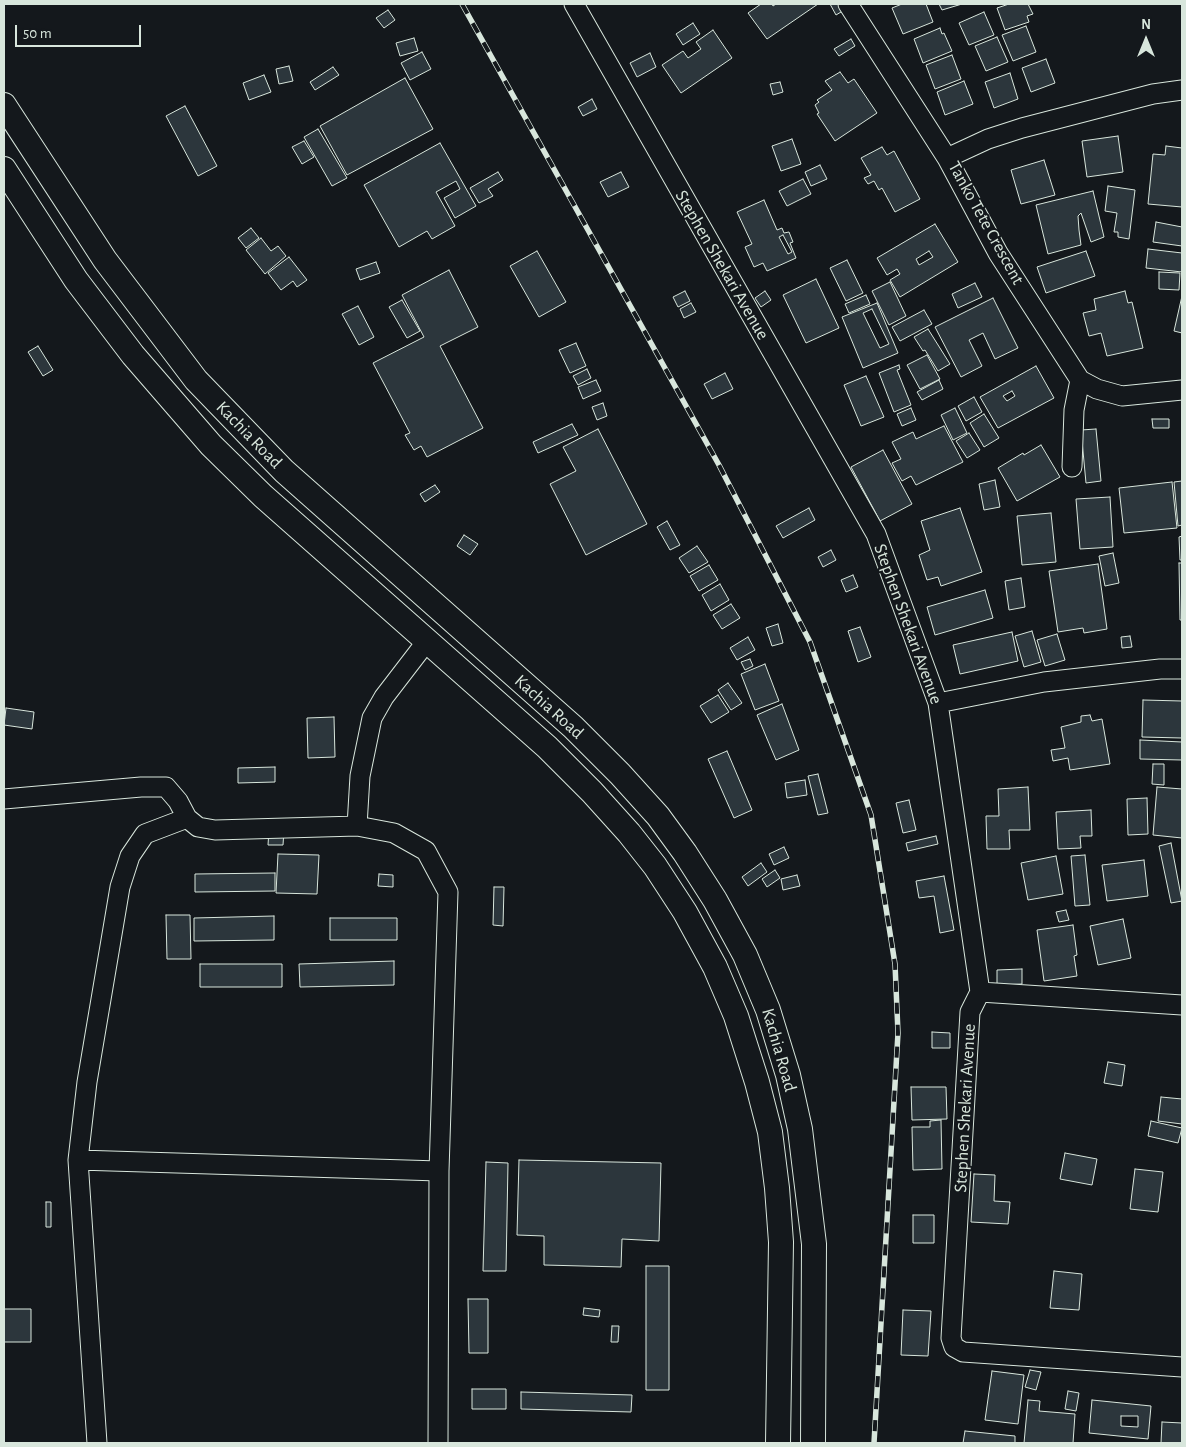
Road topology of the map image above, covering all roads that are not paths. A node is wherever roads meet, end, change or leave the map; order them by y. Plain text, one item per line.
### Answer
1 (574, 4) edge
2 (848, 4) edge
3 (1182, 90) edge
4 (4, 105) edge
5 (947, 158) junction
6 (4, 169) edge
7 (1080, 380) junction
8 (1182, 390) edge
9 (1072, 467) dead end
10 (427, 641) junction
11 (1182, 669) edge
12 (938, 702) junction
13 (4, 800) edge
14 (187, 818) junction
15 (358, 826) junction
16 (980, 992) junction
17 (1182, 1005) edge
18 (78, 1160) junction
19 (439, 1171) junction
20 (1182, 1367) edge
21 (97, 1443) edge
22 (438, 1443) edge
23 (778, 1443) edge
24 (813, 1443) edge

1 - 12 street, Stephen Shekari Avenue
2 - 5 street
3 - 5 street, Tanko Tete Crescent
4 - 24 main road, Kachia Road
5 - 7 street, Tanko Tete Crescent
6 - 10 main road, Kachia Road
7 - 8 street
7 - 9 street
10 - 15 street
10 - 23 main road, Kachia Road
11 - 12 street
12 - 16 street, Stephen Shekari Avenue
13 - 14 street
14 - 15 street
14 - 18 street
15 - 19 street
16 - 17 street
16 - 20 street, Stephen Shekari Avenue
18 - 19 street
18 - 21 street
19 - 22 street

